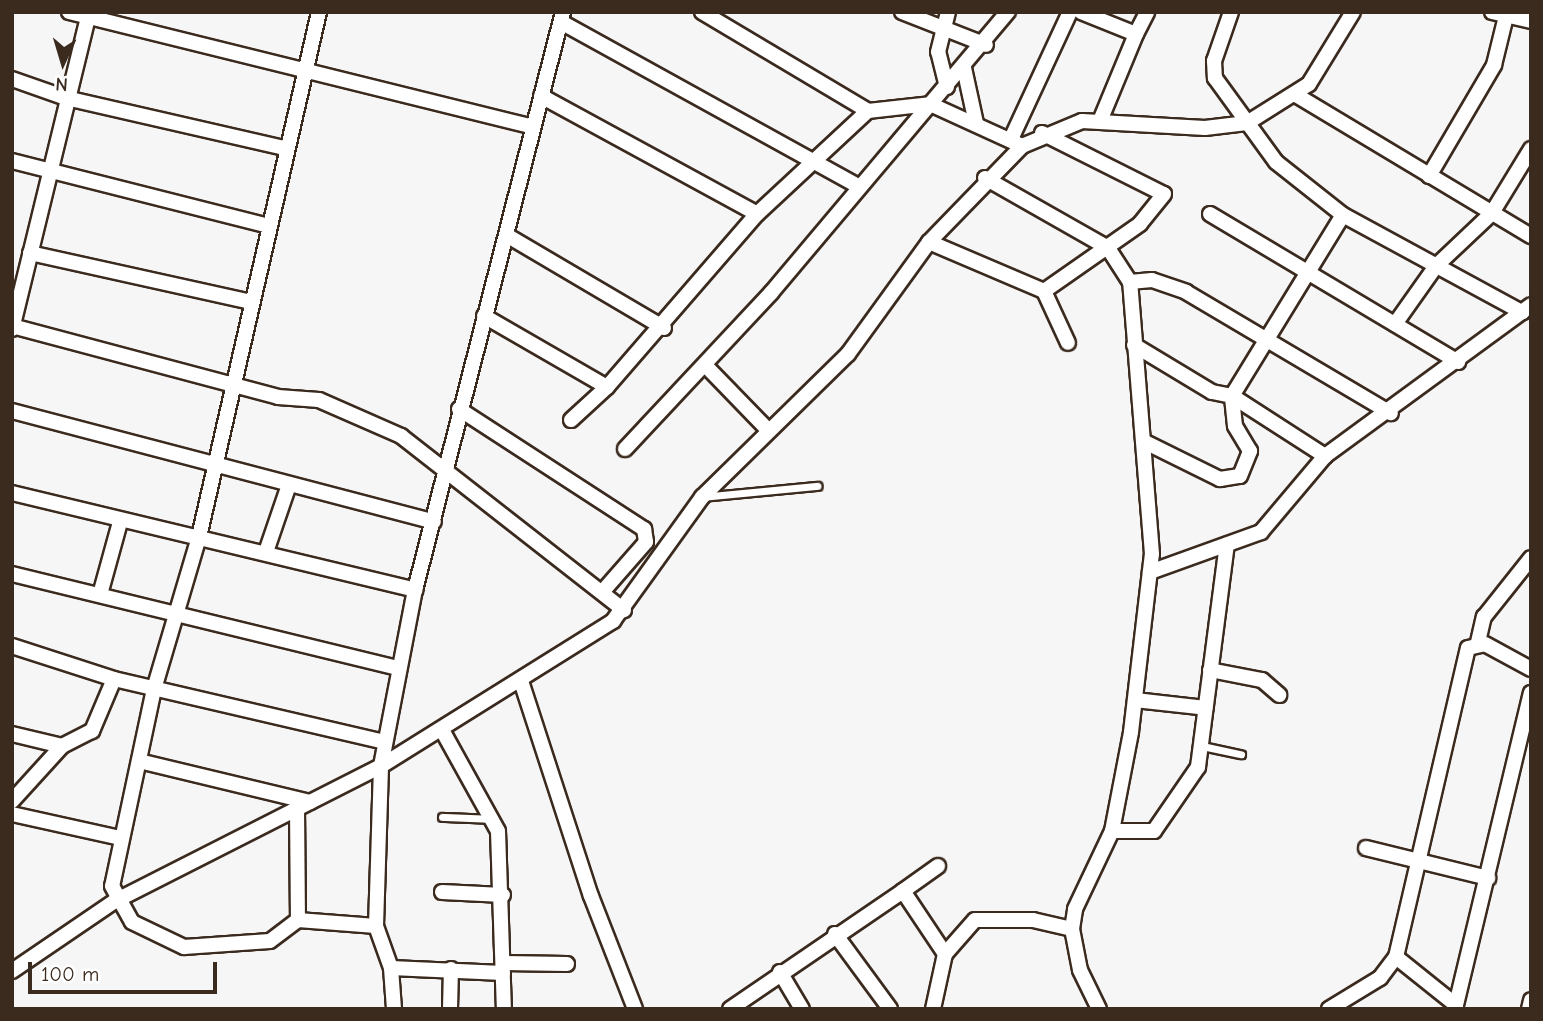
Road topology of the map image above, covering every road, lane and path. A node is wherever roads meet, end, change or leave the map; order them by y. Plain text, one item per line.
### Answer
1 (69, 12) edge
2 (319, 12) edge
3 (702, 12) edge
4 (902, 12) edge
5 (948, 12) edge
6 (1008, 12) edge
7 (1070, 12) edge
8 (1081, 12) edge
9 (1147, 12) edge
10 (1353, 12) edge
11 (1229, 13) edge
12 (1502, 13) edge
13 (89, 15) edge
14 (562, 17) edge
15 (1531, 21) edge
16 (940, 30) junction
17 (1136, 34) junction
18 (986, 45) junction
19 (964, 68) junction
20 (303, 71) junction
21 (12, 79) edge
22 (947, 87) junction
23 (1296, 95) junction
24 (541, 96) junction
25 (66, 98) junction
26 (930, 104) junction
27 (868, 111) junction
28 (1100, 121) junction
29 (976, 123) junction
30 (1247, 123) junction
31 (533, 127) junction
32 (1042, 133) junction
33 (1016, 142) junction
34 (285, 148) junction
35 (1531, 149) edge
36 (813, 161) junction
37 (12, 162) edge
38 (46, 175) junction
39 (1429, 176) junction
40 (985, 178) junction
41 (858, 186) junction
42 (1492, 213) junction
43 (757, 214) junction
44 (1210, 214) dead end
45 (1343, 215) junction
46 (268, 226) junction
47 (509, 236) junction
48 (1531, 236) edge
49 (929, 242) junction
50 (1108, 248) junction
51 (30, 253) junction
52 (1436, 266) junction
53 (1308, 272) junction
54 (1130, 282) junction
55 (1044, 291) junction
56 (251, 302) junction
57 (1527, 309) edge
58 (484, 316) junction
59 (1395, 324) junction
60 (12, 327) edge
61 (664, 328) junction
62 (1266, 335) junction
63 (1068, 342) dead end
64 (1133, 345) junction
65 (1458, 362) junction
66 (705, 365) junction
67 (232, 385) junction
68 (607, 387) junction
69 (1232, 396) junction
70 (459, 410) junction
71 (12, 411) edge
72 (1391, 413) junction
73 (571, 420) dead end
74 (767, 429) junction
75 (1145, 442) junction
76 (625, 449) dead end
77 (1325, 456) junction
78 (215, 466) junction
79 (446, 476) junction
80 (289, 485) junction
81 (817, 486) dead end
82 (12, 493) edge
83 (702, 497) junction
84 (120, 522) junction
85 (434, 523) junction
86 (199, 537) junction
87 (1227, 545) junction
88 (266, 552) junction
89 (1531, 558) edge
90 (1150, 572) junction
91 (12, 574) edge
92 (415, 590) junction
93 (604, 590) junction
94 (101, 591) junction
95 (624, 610) junction
96 (179, 617) junction
97 (1478, 642) junction
98 (12, 646) edge
99 (398, 668) junction
100 (1531, 669) edge
101 (1210, 670) junction
102 (114, 678) junction
103 (521, 681) junction
104 (154, 689) junction
105 (1531, 693) edge
106 (1279, 695) dead end
107 (1135, 700) junction
108 (1206, 708) junction
109 (442, 730) junction
110 (12, 734) edge
111 (385, 742) junction
112 (62, 746) junction
113 (1202, 746) junction
114 (1241, 754) dead end
115 (139, 761) junction
116 (381, 766) junction
117 (12, 801) edge
118 (304, 805) junction
119 (12, 814) edge
120 (442, 817) dead end
121 (496, 819) junction
122 (1112, 831) junction
123 (120, 838) junction
124 (1366, 848) dead end
125 (1416, 862) junction
126 (938, 866) dead end
127 (1488, 878) junction
128 (903, 891) junction
129 (442, 892) dead end
130 (503, 895) junction
131 (115, 901) junction
132 (298, 920) junction
133 (376, 926) junction
134 (1072, 929) junction
135 (835, 934) junction
136 (12, 953) edge
137 (945, 954) junction
138 (27, 956) junction
139 (1396, 957) junction
140 (567, 964) dead end
141 (391, 968) junction
142 (503, 968) junction
143 (451, 969) junction
144 (12, 971) edge
145 (780, 972) junction
146 (1531, 1000) edge
147 (1456, 1007) edge
148 (394, 1009) edge
149 (450, 1009) edge
150 (504, 1009) edge
151 (635, 1009) edge
152 (730, 1009) edge
153 (802, 1009) edge
154 (890, 1009) edge
155 (933, 1009) edge
156 (1099, 1009) edge
157 (1329, 1009) edge
158 (1529, 1009) edge

1 - 13 street
2 - 20 street
3 - 27 street
4 - 16 street
5 - 16 street
6 - 18 street
7 - 33 street
8 - 17 street
9 - 17 street
10 - 23 street
11 - 30 street
12 - 15 street
12 - 39 street
13 - 20 street
13 - 25 street
14 - 24 street
14 - 36 street
16 - 18 street
16 - 22 street
17 - 28 street
18 - 19 street
19 - 22 street
19 - 29 street
20 - 31 street
20 - 34 street
21 - 25 street
22 - 26 street
23 - 30 street
23 - 39 street
24 - 31 street
24 - 43 street
25 - 34 street
25 - 38 street
26 - 27 street
26 - 29 street
26 - 41 street
27 - 36 street
28 - 30 street
28 - 32 street
29 - 33 street
30 - 45 street
31 - 47 street
32 - 33 street
32 - 50 street
33 - 40 street
34 - 46 street
35 - 42 street
36 - 41 street
36 - 43 street
37 - 38 street
38 - 46 street
38 - 51 street
39 - 42 street
40 - 49 street
40 - 50 street
41 - 66 street
42 - 48 street
42 - 52 street
43 - 61 street
44 - 53 street
45 - 52 street
45 - 53 street
46 - 56 street
47 - 58 street
47 - 61 street
49 - 55 street
49 - 74 street
50 - 54 street
50 - 55 street
51 - 56 street
51 - 60 street
52 - 57 street
52 - 59 street
53 - 59 street
53 - 62 street
54 - 62 street
54 - 64 street
55 - 63 street
56 - 67 street
57 - 65 street
58 - 68 street
58 - 70 street
59 - 65 street
60 - 67 street
61 - 68 street
62 - 69 street
62 - 72 street
64 - 69 street
64 - 75 street
65 - 72 street
66 - 74 street
66 - 76 street
67 - 78 street
67 - 79 street
68 - 73 street
69 - 75 street
69 - 77 street
70 - 79 street
70 - 93 street
71 - 78 street
72 - 77 street
74 - 83 street
75 - 90 street
77 - 87 street
78 - 80 street
78 - 86 street
79 - 85 street
79 - 93 street
80 - 85 street
80 - 88 street
81 - 83 lane
82 - 84 street
83 - 95 street
84 - 86 street
84 - 94 street
85 - 92 street
86 - 88 street
86 - 96 street
87 - 90 street
87 - 101 street
88 - 92 street
89 - 97 street
90 - 107 street
91 - 94 street
92 - 99 street
93 - 95 street
94 - 96 street
95 - 103 street
96 - 99 street
96 - 104 street
97 - 100 street
97 - 125 street
98 - 102 street
99 - 111 street
101 - 106 street
101 - 108 street
102 - 104 street
102 - 112 street
103 - 109 street
103 - 151 street
104 - 111 street
104 - 115 street
105 - 127 street
107 - 108 street
107 - 122 street
108 - 113 street
109 - 116 street
109 - 121 street
110 - 112 street
111 - 116 street
112 - 117 street
113 - 114 lane
113 - 122 street
115 - 118 street
115 - 123 street
116 - 118 street
116 - 133 street
118 - 131 street
118 - 132 street
119 - 123 street
120 - 121 lane
121 - 130 street
122 - 134 street
123 - 131 street
124 - 125 street
125 - 127 street
125 - 139 street
126 - 128 street
127 - 147 street
128 - 135 street
128 - 137 street
129 - 130 street
130 - 142 street
131 - 132 street
131 - 138 street
132 - 133 street
133 - 141 street
134 - 137 street
134 - 156 street
135 - 145 street
135 - 154 street
136 - 138 street
137 - 155 street
138 - 144 street
139 - 147 street
139 - 157 street
140 - 142 street
141 - 143 street
141 - 148 street
142 - 143 street
142 - 150 street
143 - 149 street
145 - 152 street
145 - 153 street
146 - 158 street

